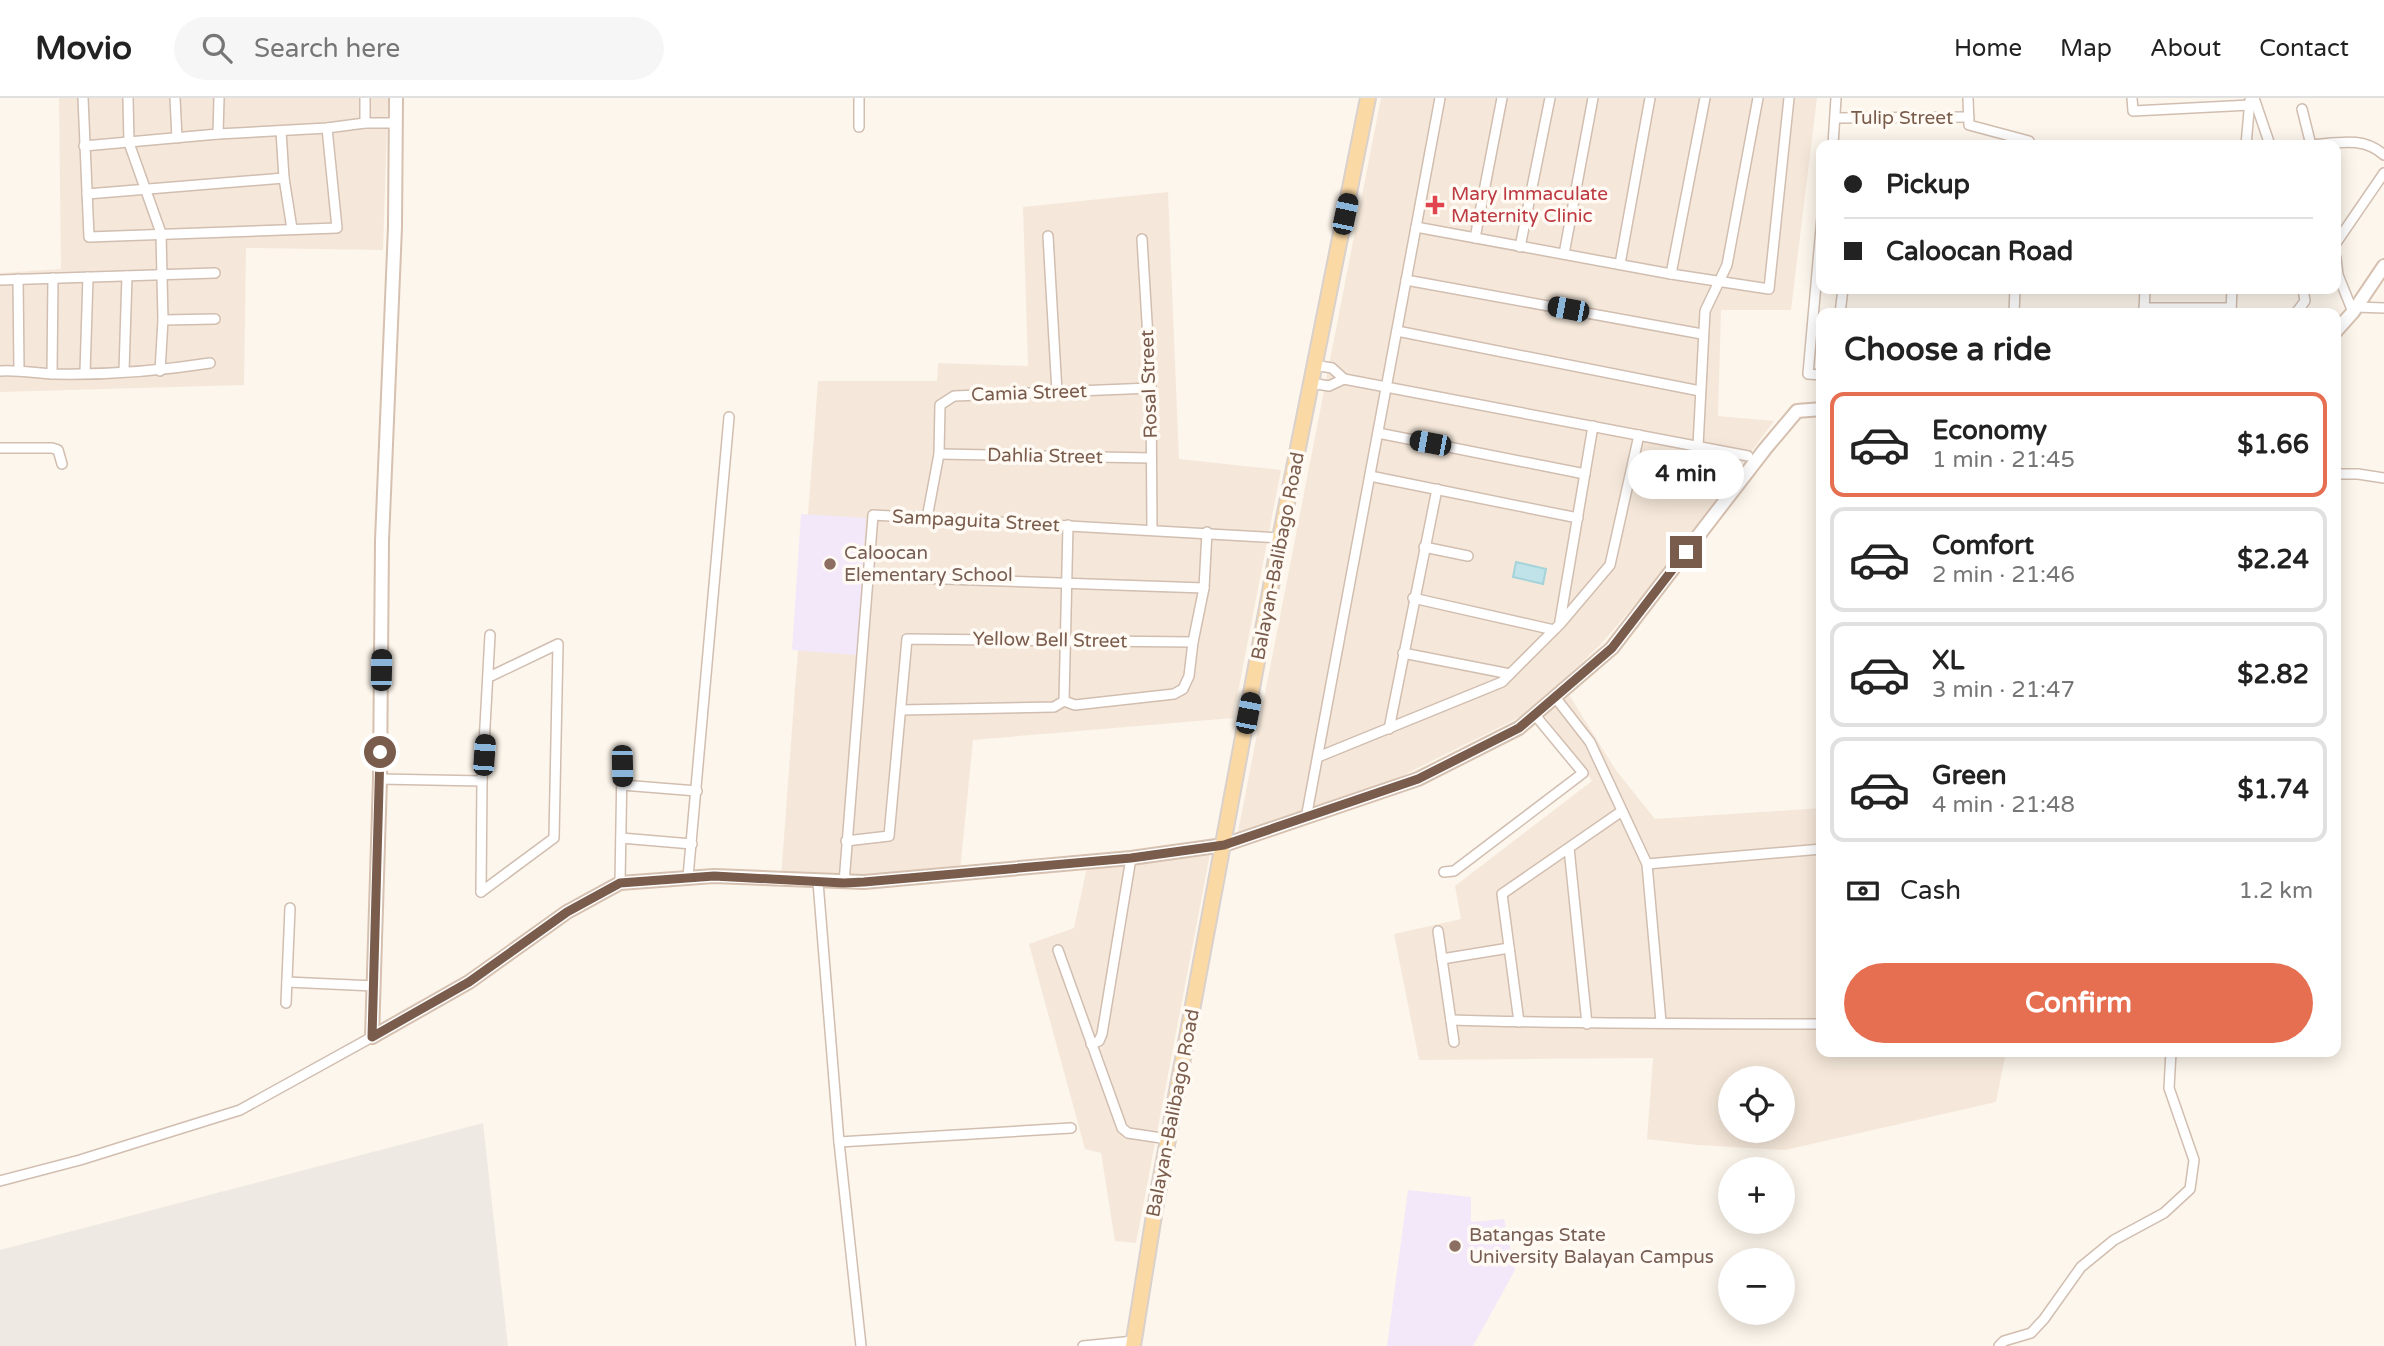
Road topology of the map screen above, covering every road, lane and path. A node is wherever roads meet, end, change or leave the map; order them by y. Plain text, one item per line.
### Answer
1 (83, 98) edge
2 (128, 98) edge
3 (175, 98) edge
4 (219, 98) edge
5 (365, 98) edge
6 (396, 98) edge
7 (859, 98) edge
8 (1368, 98) edge
9 (1440, 98) edge
10 (1502, 98) edge
11 (1550, 98) edge
12 (1593, 98) edge
13 (1650, 98) edge
14 (1705, 98) edge
15 (1758, 98) edge
16 (1789, 98) edge
17 (1836, 98) edge
18 (1968, 98) edge
19 (2132, 98) edge
20 (2167, 98) edge
21 (2251, 100) edge
22 (2208, 103) edge
23 (2166, 109) junction
24 (2302, 109) dead end
25 (1969, 117) junction
26 (1836, 118) junction
27 (365, 123) junction
28 (396, 123) junction
29 (859, 127) dead end
30 (327, 128) junction
31 (281, 131) junction
32 (218, 134) junction
33 (177, 138) junction
34 (1834, 140) edge
35 (2025, 140) edge
36 (2247, 140) edge
37 (2268, 140) edge
38 (2310, 140) edge
39 (129, 143) junction
40 (2341, 143) edge
41 (84, 146) junction
42 (2384, 155) edge
43 (2384, 173) edge
44 (284, 178) junction
45 (146, 190) junction
46 (87, 194) junction
47 (1416, 227) junction
48 (292, 229) junction
49 (161, 233) junction
50 (1048, 236) dead end
51 (2341, 236) edge
52 (1475, 238) junction
53 (1142, 239) dead end
54 (1520, 247) junction
55 (1564, 254) junction
56 (1620, 264) junction
57 (2384, 266) edge
58 (215, 273) dead end
59 (1671, 274) junction
60 (162, 275) junction
61 (127, 276) junction
62 (88, 277) junction
63 (53, 278) junction
64 (18, 279) junction
65 (0, 280) edge
66 (1406, 280) junction
67 (1719, 281) junction
68 (1816, 284) edge
69 (2341, 284) edge
70 (2384, 308) edge
71 (2354, 309) junction
72 (215, 319) dead end
73 (163, 320) junction
74 (2341, 325) edge
75 (1397, 331) junction
76 (1702, 334) junction
77 (210, 363) dead end
78 (1314, 365) junction
79 (19, 370) junction
80 (0, 371) edge
81 (124, 371) junction
82 (160, 371) junction
83 (85, 373) junction
84 (52, 374) junction
85 (1816, 375) edge
86 (1344, 379) junction
87 (1311, 383) junction
88 (1386, 387) junction
89 (1151, 388) junction
90 (1700, 391) junction
91 (1057, 392) junction
92 (1816, 409) edge
93 (729, 417) dead end
94 (1593, 426) junction
95 (1378, 433) junction
96 (1639, 435) junction
97 (1698, 446) junction
98 (0, 448) edge
99 (939, 454) junction
100 (1748, 456) dead end
101 (1152, 458) junction
102 (62, 464) dead end
103 (1585, 474) junction
104 (2341, 474) edge
105 (1370, 476) junction
106 (2384, 478) edge
107 (1437, 489) junction
108 (927, 518) junction
109 (1578, 518) junction
110 (1068, 525) junction
111 (1152, 529) junction
112 (1207, 532) junction
113 (1280, 538) junction
114 (1424, 547) junction
115 (1468, 556) dead end
116 (916, 578) dead end
117 (1067, 583) junction
118 (1204, 588) junction
119 (1413, 598) junction
120 (1557, 627) junction
121 (490, 635) dead end
122 (1065, 640) junction
123 (1193, 642) junction
124 (1404, 653) junction
125 (1510, 674) junction
126 (489, 677) junction
127 (1555, 697) junction
128 (1064, 701) junction
129 (901, 710) junction
130 (1535, 715) junction
131 (1389, 729) junction
132 (1318, 757) junction
133 (622, 766) dead end
134 (380, 779) junction
135 (482, 781) junction
136 (622, 785) junction
137 (696, 791) junction
138 (1622, 811) junction
139 (1307, 813) dead end
140 (621, 838) junction
141 (846, 841) junction
142 (692, 844) junction
143 (1224, 845) junction
144 (1569, 848) junction
145 (1816, 850) edge
146 (1131, 858) junction
147 (1647, 864) junction
148 (1444, 872) dead end
149 (688, 877) junction
150 (818, 882) junction
151 (620, 883) junction
152 (844, 883) junction
153 (290, 908) dead end
154 (1438, 931) dead end
155 (1509, 948) junction
156 (1058, 950) dead end
157 (1442, 959) junction
158 (287, 982) junction
159 (374, 986) junction
160 (286, 1003) dead end
161 (1451, 1020) junction
162 (1519, 1022) junction
163 (1661, 1022) junction
164 (1587, 1024) junction
165 (1816, 1024) edge
166 (372, 1037) junction
167 (1454, 1042) dead end
168 (1091, 1044) junction
169 (2171, 1057) edge
170 (1071, 1128) dead end
171 (1168, 1139) junction
172 (839, 1142) junction
173 (0, 1181) edge
174 (1134, 1343) edge
175 (860, 1346) edge
176 (1083, 1346) edge
177 (1999, 1346) edge

1 - 41 street
2 - 39 street
3 - 33 street
4 - 32 street
5 - 27 street
6 - 28 street
7 - 29 street
8 - 78 main road, Balayan-Balibago Road
9 - 47 street
10 - 52 street
11 - 54 street
12 - 55 street
13 - 56 street
14 - 59 street
15 - 67 street
16 - 67 street
17 - 26 street
18 - 25 street
19 - 23 street
20 - 23 street
21 - 22 street
21 - 36 street
21 - 37 street
22 - 23 street
24 - 38 street
25 - 26 street, Tulip Street
25 - 35 street
26 - 34 street
27 - 28 street
27 - 30 street
28 - 134 street
30 - 31 street
30 - 48 street
31 - 32 street
31 - 44 street
32 - 33 street
33 - 39 street
39 - 41 street
39 - 45 street
40 - 42 street
41 - 46 street
43 - 51 street
44 - 45 street
44 - 48 street
45 - 46 street
45 - 49 street
46 - 49 street
47 - 52 street
47 - 66 street
48 - 49 street
49 - 60 street
50 - 91 street
52 - 54 street
53 - 89 street, Rosal Street
54 - 55 street
55 - 56 street
56 - 59 street
57 - 71 street
58 - 60 street
59 - 67 street
60 - 61 street
60 - 73 street
61 - 62 street
61 - 81 street
62 - 63 street
62 - 83 street
63 - 64 street
63 - 84 street
64 - 65 street
64 - 79 street
66 - 75 street
66 - 76 street
67 - 76 street
68 - 85 street
69 - 71 street
70 - 71 street
71 - 74 street
72 - 73 street
73 - 82 street
75 - 88 street
75 - 90 street
76 - 90 street
77 - 82 street
78 - 86 street
78 - 87 main road, Balayan-Balibago Road
79 - 80 street
79 - 84 street
81 - 82 street
81 - 83 street
83 - 84 street
86 - 87 street
86 - 88 street
87 - 113 main road, Balayan-Balibago Road
88 - 94 street
88 - 95 street
89 - 91 street, Camia Street
89 - 101 street, Rosal Street
90 - 97 street
91 - 99 street, Camia Street
92 - 127 street
93 - 137 street
94 - 96 street
94 - 103 street
95 - 103 street
95 - 105 street
96 - 97 street
96 - 120 street
97 - 100 street
98 - 102 street
99 - 101 street, Dahlia Street
99 - 108 street, Camia Street
101 - 111 street, Rosal Street
103 - 109 street
104 - 106 street
105 - 107 street
105 - 132 street
107 - 109 street
107 - 114 street
108 - 110 street, Sampaguita Street
108 - 141 street, Sampaguita Street
109 - 120 street
110 - 111 street, Sampaguita Street
110 - 117 street
111 - 112 street, Sampaguita Street
112 - 113 street, Sampaguita Street
112 - 118 street
113 - 143 main road, Balayan-Balibago Road
114 - 115 street
114 - 119 street
116 - 117 street
117 - 118 street
117 - 122 street
118 - 123 street
119 - 120 street
119 - 124 street
120 - 125 street
121 - 126 street
122 - 123 street, Yellow Bell Street
122 - 128 street
122 - 129 street, Yellow Bell Street
123 - 128 street
124 - 125 street
124 - 131 street
125 - 131 street
126 - 135 street
126 - 135 street
127 - 130 street
127 - 138 street
128 - 129 street
129 - 141 street
130 - 143 street
130 - 148 street
131 - 132 street
132 - 139 street
133 - 136 street
134 - 135 street
134 - 159 street
136 - 137 street
136 - 140 street
137 - 142 street
138 - 144 street
138 - 147 street
140 - 142 street
140 - 151 street
141 - 152 street, Sampaguita Street
142 - 149 street
143 - 146 street
143 - 171 main road, Balayan-Balibago Road
144 - 155 street
144 - 164 street
145 - 147 street
146 - 152 street
146 - 168 street
147 - 163 street
149 - 150 street
149 - 151 street
150 - 152 street
150 - 172 street
151 - 166 street
153 - 158 street
154 - 157 street
155 - 157 street
155 - 162 street
156 - 168 street
157 - 161 street
158 - 159 street
158 - 160 street
159 - 166 street
161 - 162 street
161 - 167 street
162 - 164 street
163 - 164 street
163 - 165 street
166 - 173 street
168 - 171 street
169 - 177 street
170 - 172 street
171 - 174 main road, Balayan-Balibago Road
172 - 175 street
174 - 176 street

